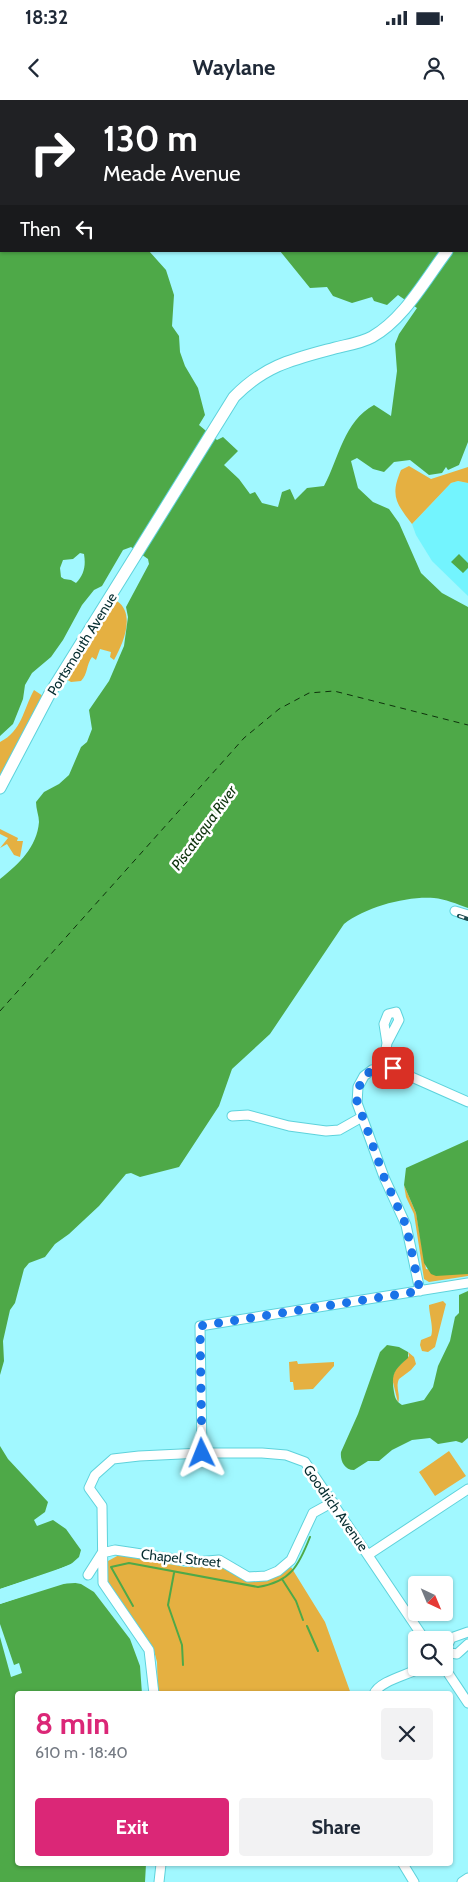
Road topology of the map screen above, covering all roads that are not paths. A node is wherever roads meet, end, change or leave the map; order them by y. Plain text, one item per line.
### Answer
1 (446, 252) edge
2 (0, 788) edge
3 (455, 911) dead end
4 (468, 915) edge
5 (387, 1043) dead end
6 (383, 1067) junction
7 (468, 1102) edge
8 (232, 1116) dead end
9 (362, 1117) junction
10 (468, 1283) edge
11 (420, 1291) junction
12 (202, 1453) junction
13 (468, 1489) edge
14 (333, 1502) junction
15 (102, 1553) junction
16 (368, 1555) junction
17 (88, 1575) dead end
18 (419, 1631) edge
19 (468, 1632) edge
20 (468, 1644) edge
21 (408, 1673) edge
22 (450, 1676) edge
23 (154, 1691) edge
24 (376, 1691) edge
25 (468, 1702) edge
26 (161, 1866) edge
27 (404, 1866) edge
28 (468, 1878) edge
29 (159, 1882) edge
30 (414, 1882) edge
31 (462, 1882) edge

1 - 2 main road, Portsmouth Avenue
3 - 4 street
5 - 6 street
6 - 7 street
6 - 9 street
8 - 9 street
9 - 11 street
10 - 11 street
11 - 12 street
12 - 14 street, Goodrich Avenue
12 - 15 street, Goodrich Avenue
13 - 16 street
14 - 15 street, Chapel Street
14 - 16 street, Goodrich Avenue
15 - 17 street
15 - 23 street
16 - 18 street, Goodrich Avenue
19 - 20 street
21 - 24 street
22 - 25 street
26 - 29 street
27 - 30 street
28 - 31 street

